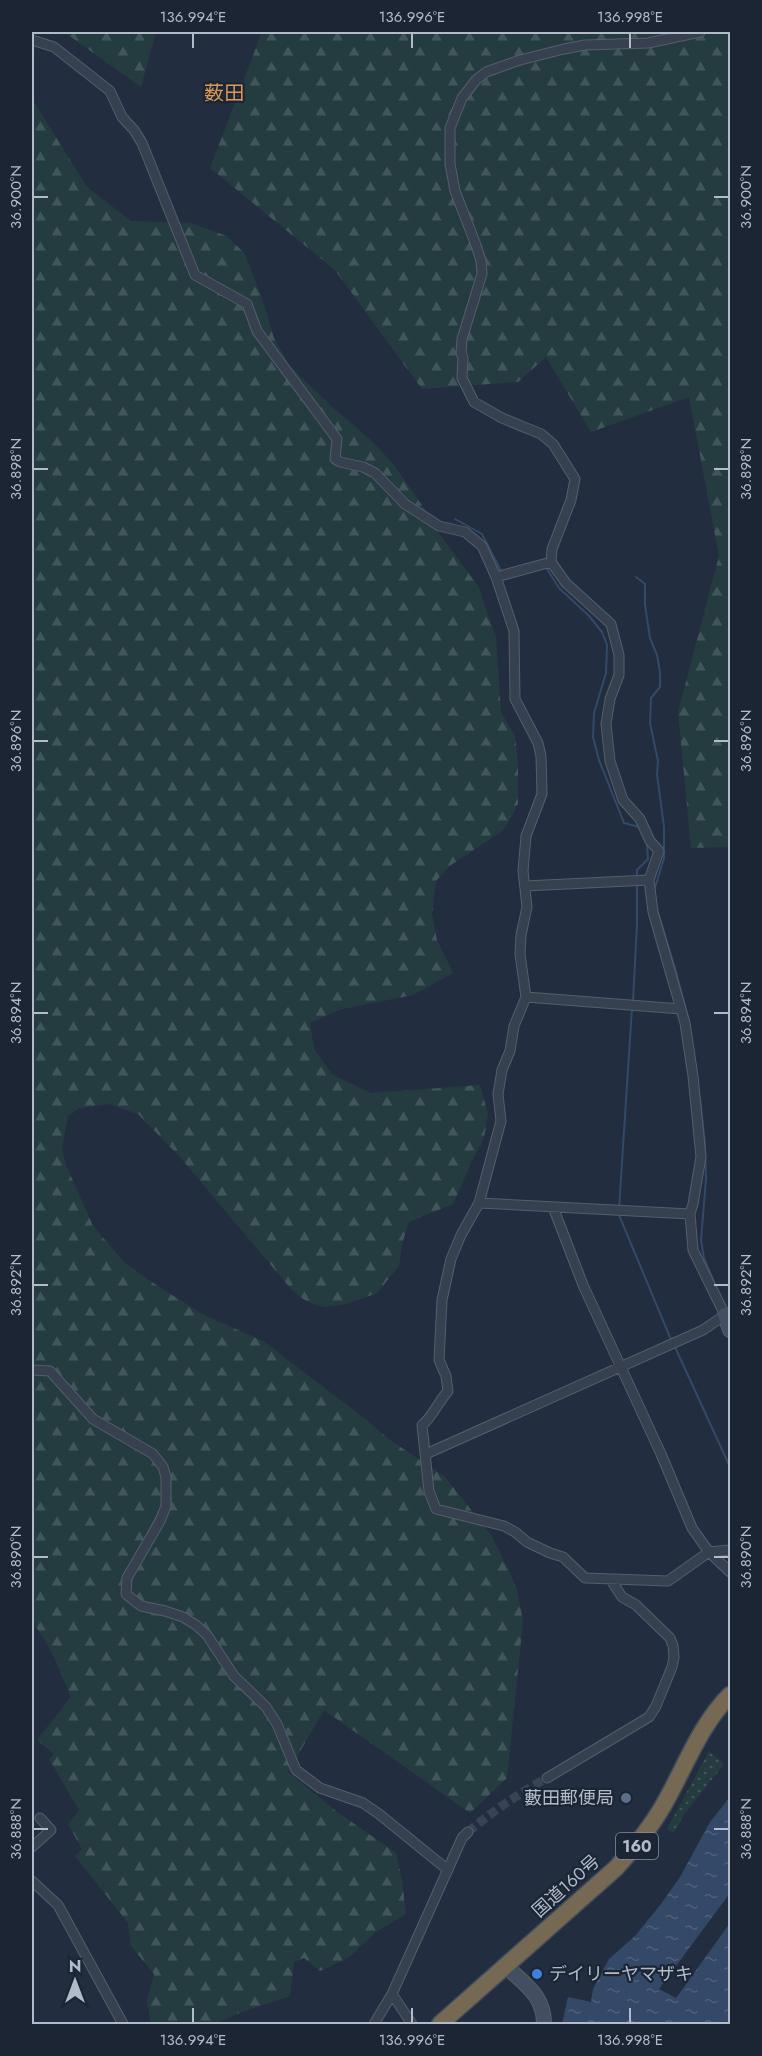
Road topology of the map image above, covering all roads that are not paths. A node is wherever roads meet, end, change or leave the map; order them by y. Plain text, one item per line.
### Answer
1 (700, 32) edge
2 (32, 40) edge
3 (551, 562) junction
4 (496, 577) junction
5 (649, 880) junction
6 (525, 886) junction
7 (526, 997) junction
8 (681, 1009) junction
9 (479, 1203) junction
10 (553, 1207) junction
11 (690, 1214) junction
12 (728, 1315) edge
13 (730, 1330) edge
14 (620, 1366) junction
15 (32, 1370) edge
16 (426, 1454) junction
17 (730, 1550) edge
18 (709, 1552) junction
19 (730, 1572) edge
20 (611, 1580) junction
21 (730, 1695) edge
22 (547, 1778) tunnel mouth
23 (40, 1818) dead end
24 (468, 1832) tunnel mouth
25 (32, 1847) edge
26 (448, 1870) junction
27 (33, 1885) edge
28 (506, 1966) junction
29 (392, 1994) junction
30 (123, 2025) edge
31 (374, 2025) edge
32 (412, 2025) edge
33 (440, 2025) edge
34 (544, 2025) edge

1 - 3 street
2 - 4 street
3 - 4 street
3 - 5 street
4 - 6 street
5 - 6 street
5 - 8 street
6 - 7 street
7 - 8 street
7 - 9 street
8 - 11 street
9 - 10 street
9 - 16 street
10 - 11 street
10 - 14 street
11 - 12 street
12 - 13 main road
12 - 14 street
14 - 16 street
14 - 18 street
15 - 26 street
16 - 20 street
17 - 18 street
18 - 19 street
18 - 20 street
20 - 22 street
21 - 28 highway, 国道160号 / 160
23 - 25 street
24 - 26 street
26 - 29 street
27 - 30 street
28 - 33 highway, 国道160号 / 160
28 - 34 main road
29 - 31 street
29 - 32 street

